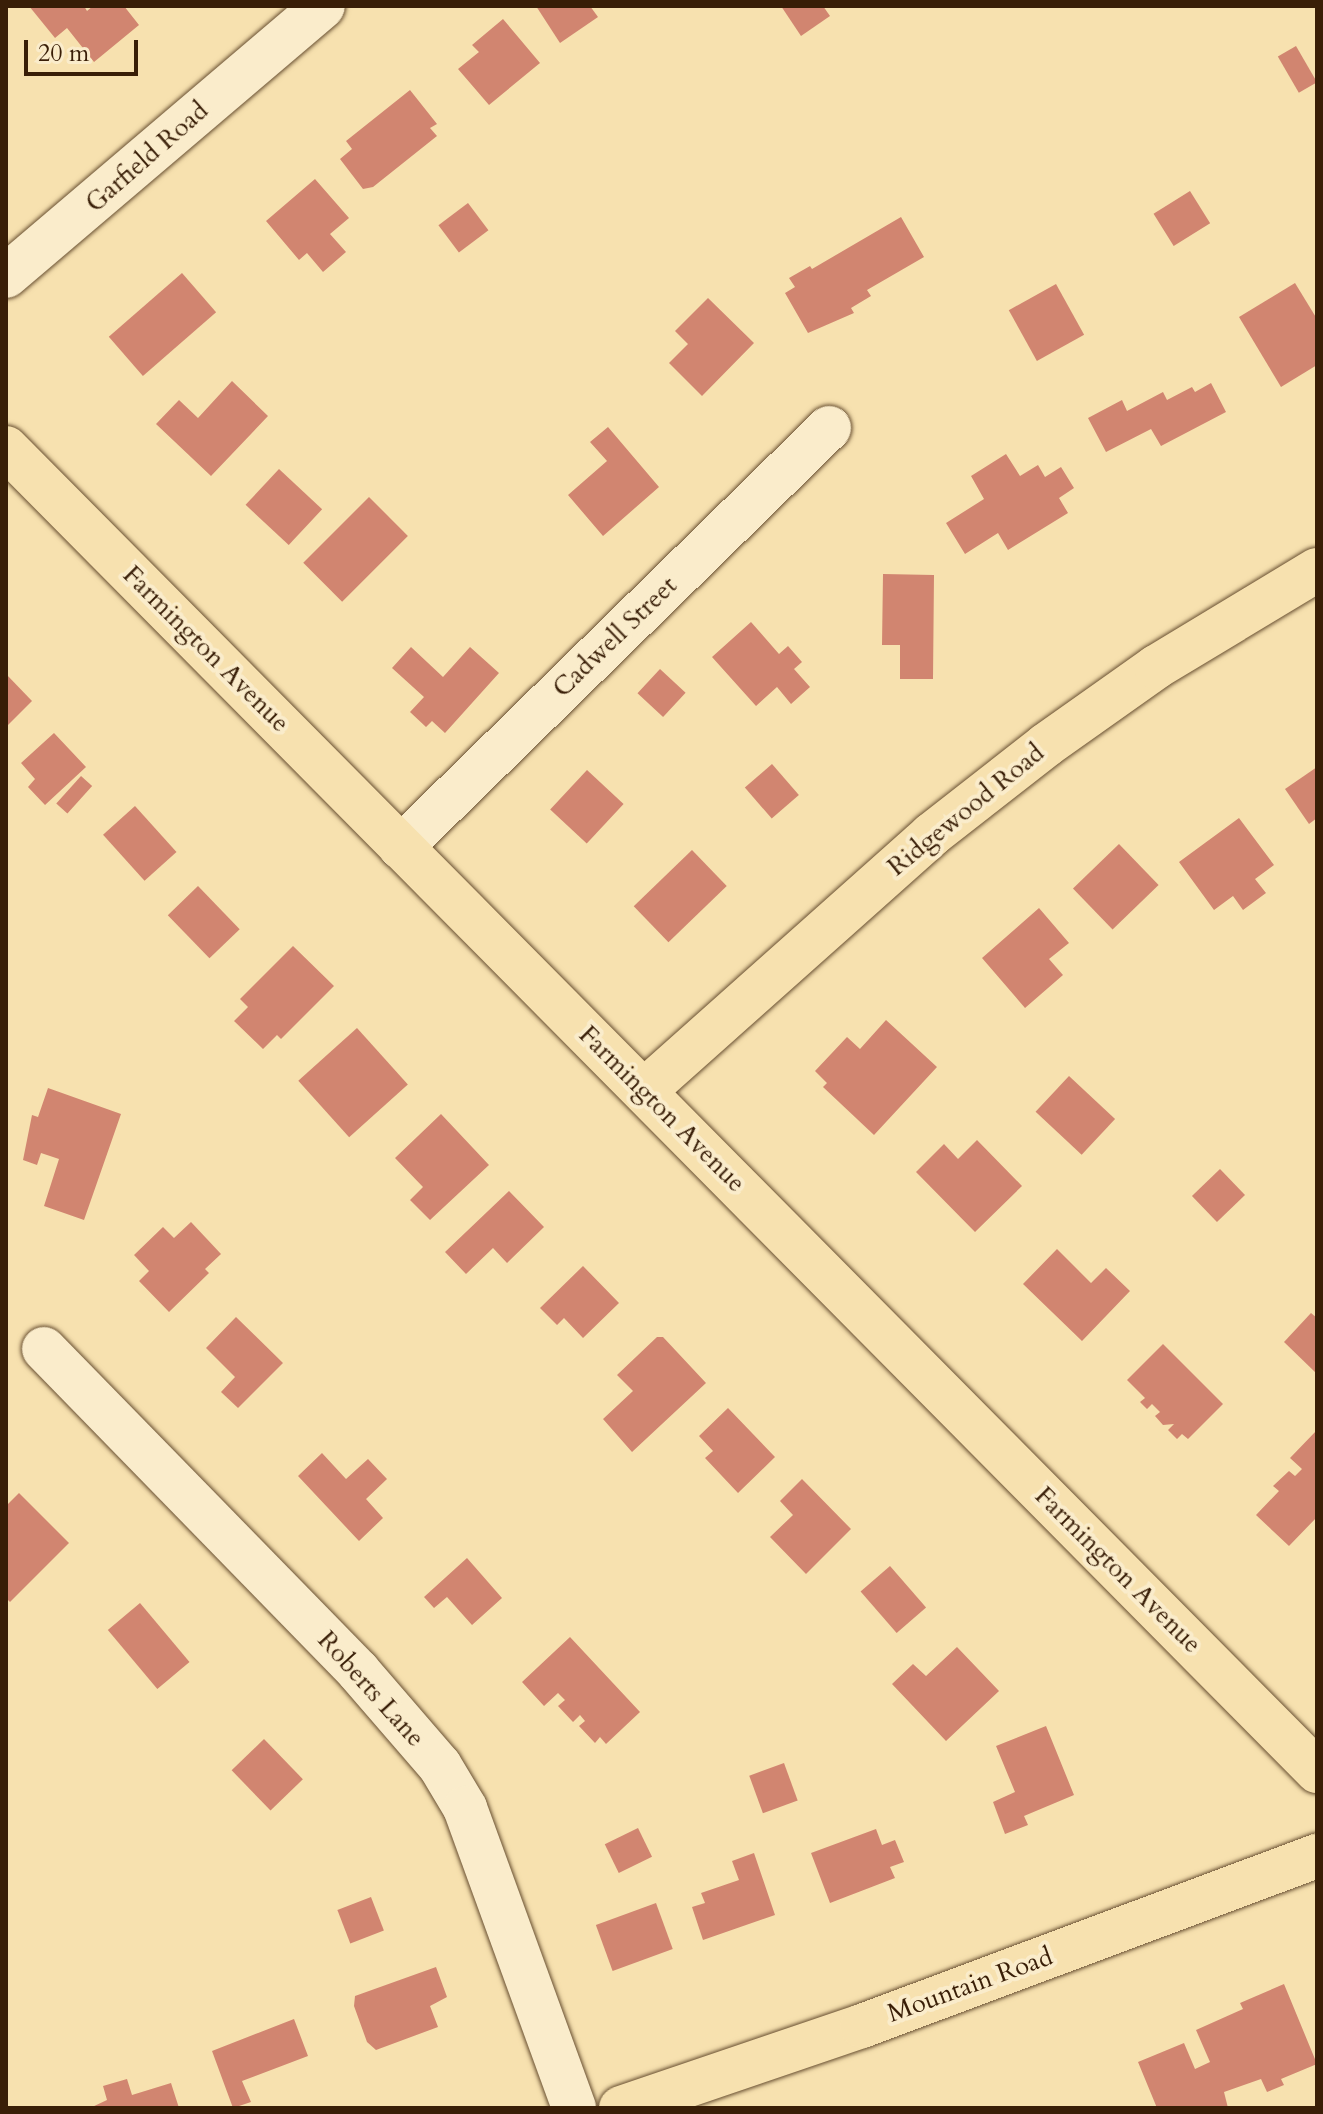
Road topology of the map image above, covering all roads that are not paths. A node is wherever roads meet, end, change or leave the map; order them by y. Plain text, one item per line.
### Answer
1 (323, 6) edge
2 (6, 276) edge
3 (829, 428) dead end
4 (6, 448) edge
5 (1317, 570) edge
6 (401, 847) junction
7 (644, 1091) junction
8 (44, 1349) dead end
9 (1317, 1771) edge
10 (1317, 1856) edge
11 (574, 2108) edge
12 (621, 2108) edge

1 - 2 street, Garfield Road
3 - 6 street, Cadwell Street
4 - 6 main road, Farmington Avenue
5 - 7 main road, Ridgewood Road
6 - 7 main road, Farmington Avenue
7 - 9 main road, Farmington Avenue
8 - 11 street, Roberts Lane
10 - 12 main road, Mountain Road

